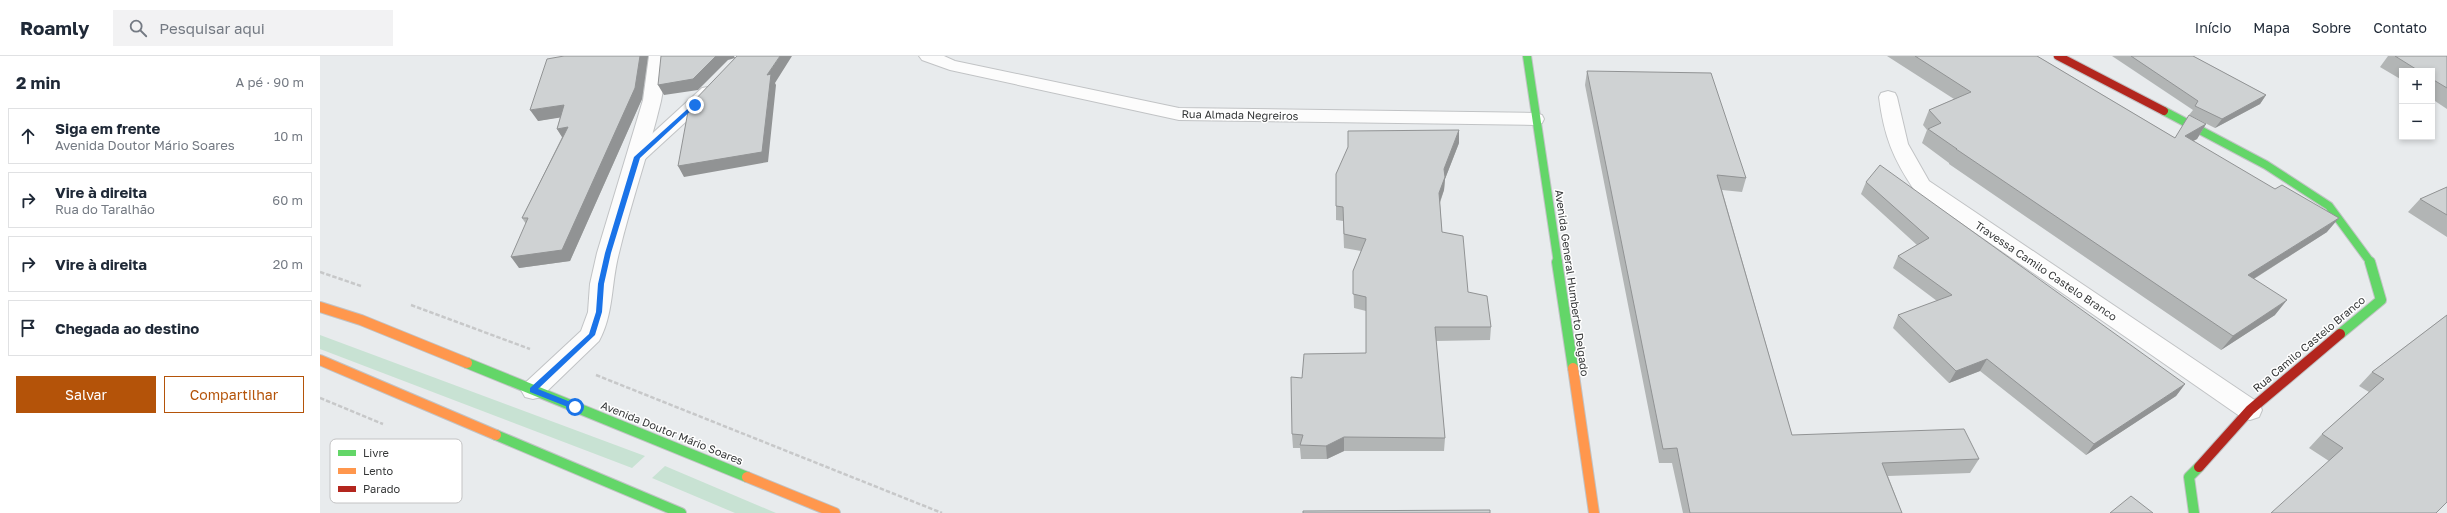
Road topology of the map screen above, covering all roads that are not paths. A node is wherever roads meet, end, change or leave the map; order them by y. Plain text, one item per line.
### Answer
1 (658, 56) edge
2 (928, 56) edge
3 (1527, 56) edge
4 (2058, 56) edge
5 (720, 80) edge
6 (1888, 97) dead end
7 (1535, 119) junction
8 (637, 157) junction
9 (320, 307) edge
10 (320, 360) edge
11 (533, 390) junction
12 (2250, 410) junction
13 (672, 511) edge
14 (835, 513) edge
15 (1594, 513) edge
16 (2194, 513) edge

1 - 8 street
2 - 7 street, Rua Almada Negreiros
3 - 7 street, Avenida General Humberto Delgado
4 - 12 street, Rua Camilo Castelo Branco
5 - 8 lane
6 - 12 street, Travessa Camilo Castelo Branco
7 - 15 street, Avenida General Humberto Delgado
8 - 11 street
9 - 11 street, Avenida Doutor Mário Soares
10 - 13 street
11 - 14 street, Avenida Doutor Mário Soares
12 - 16 street, Rua Camilo Castelo Branco

